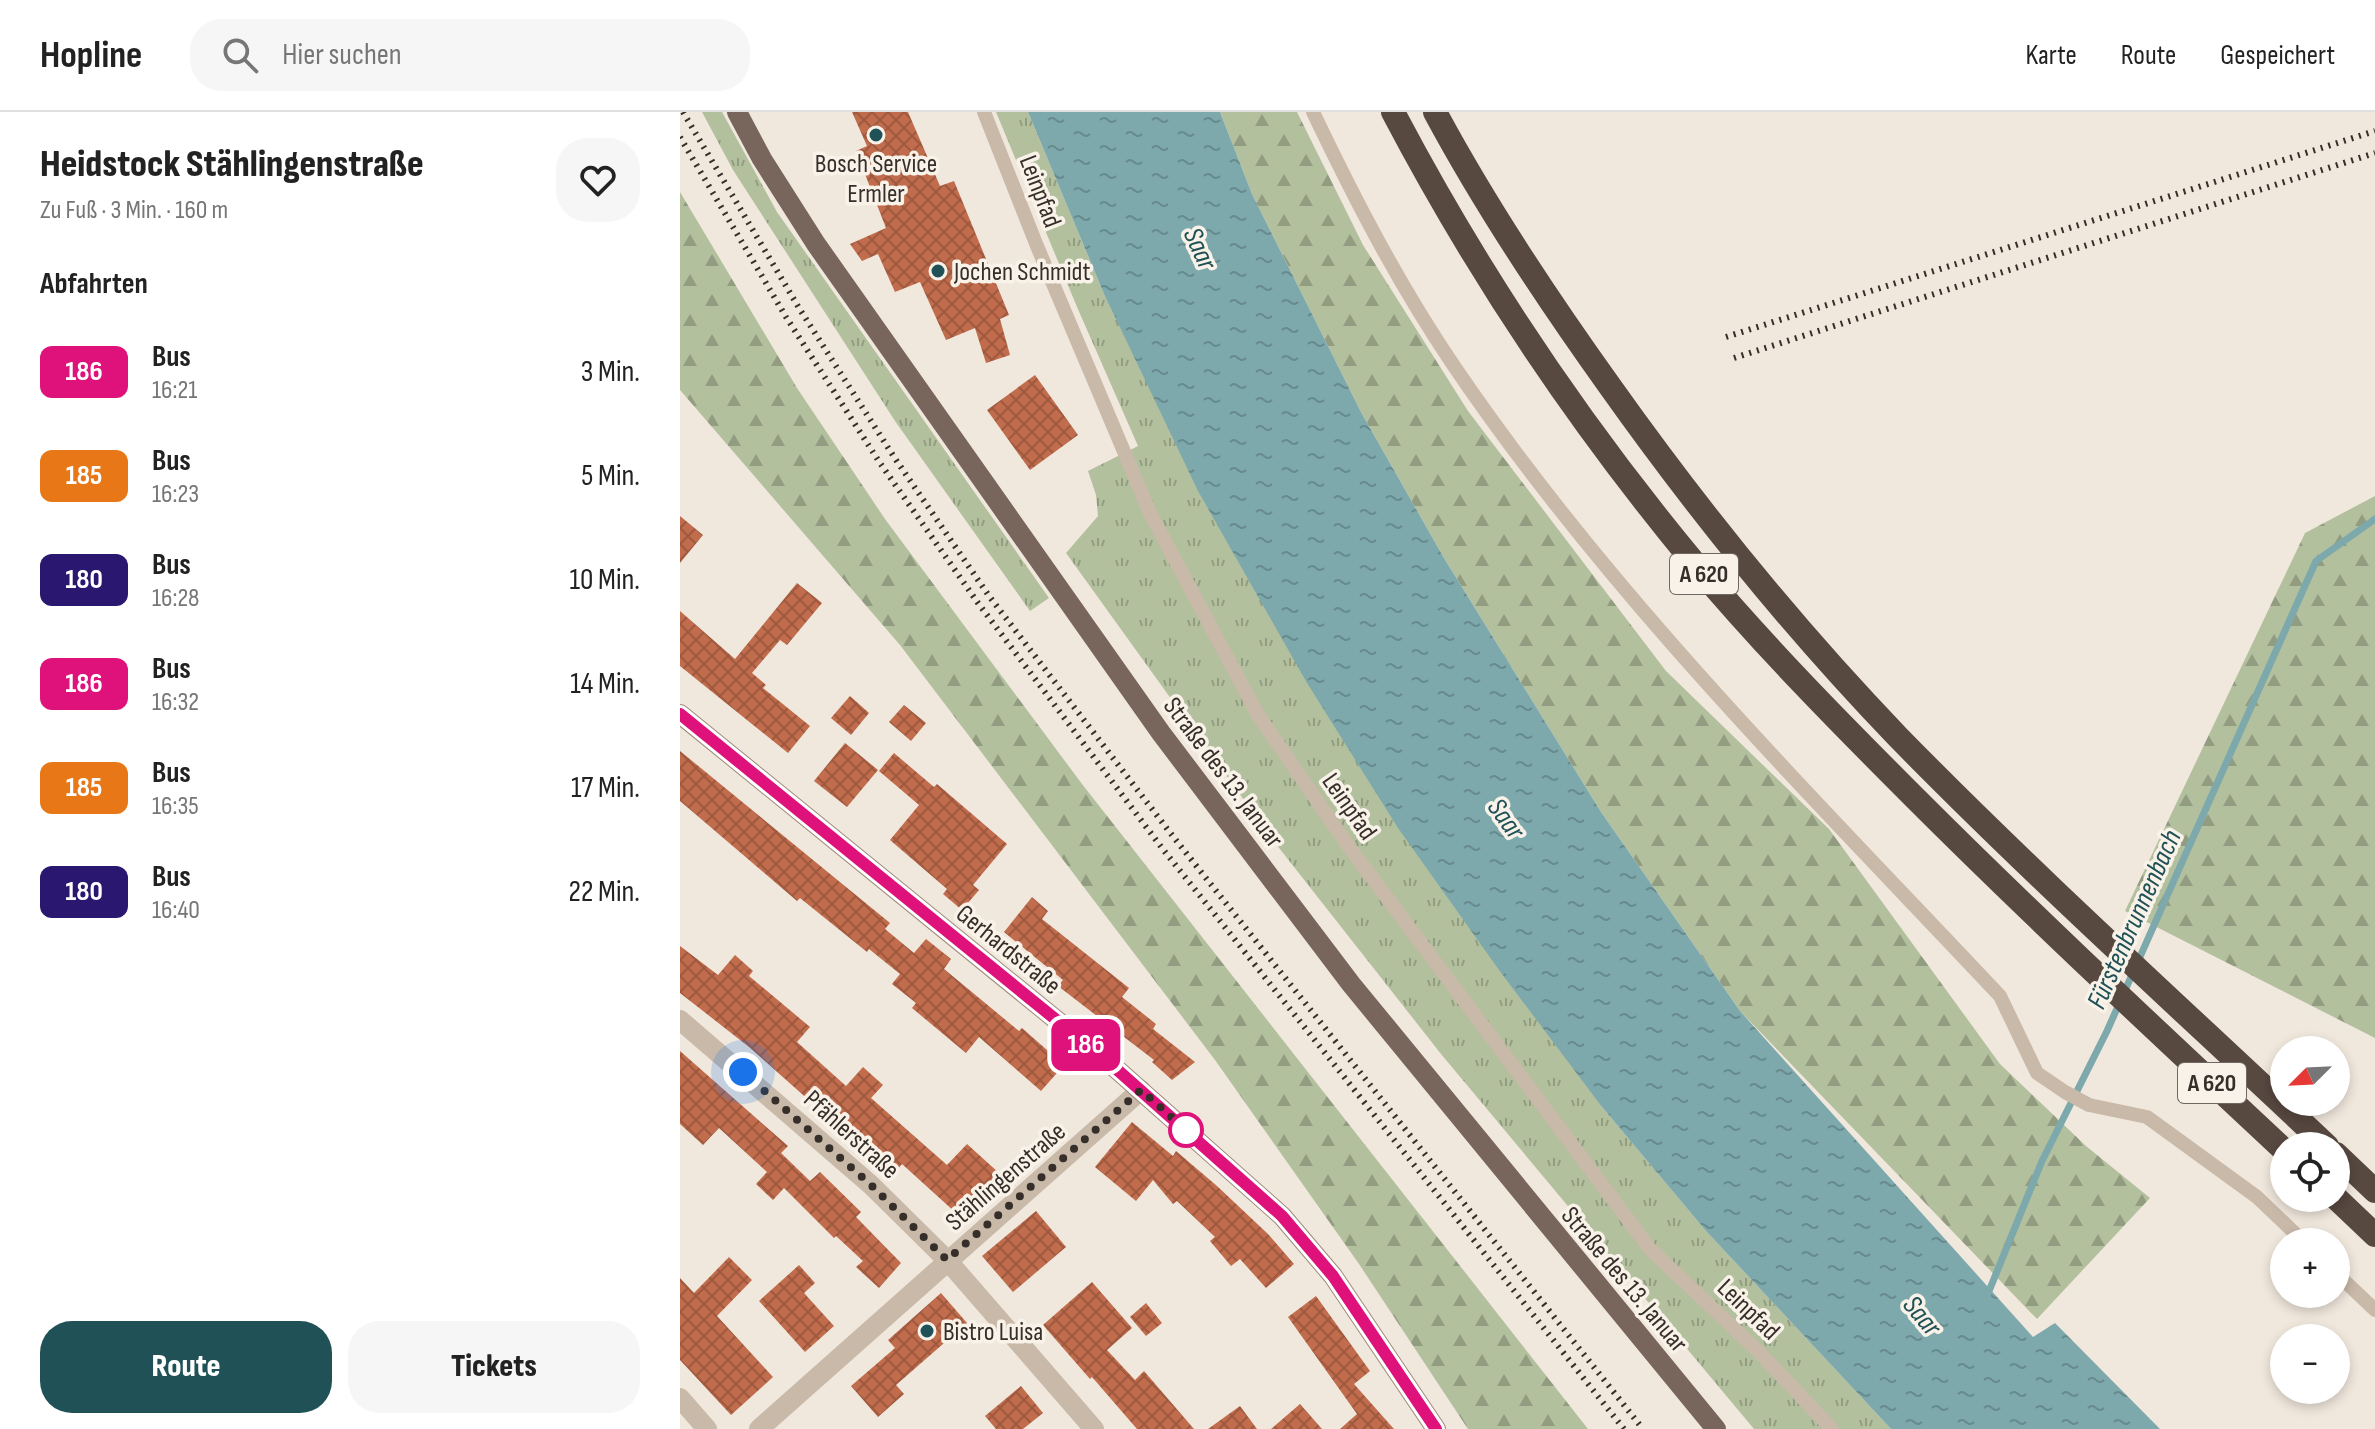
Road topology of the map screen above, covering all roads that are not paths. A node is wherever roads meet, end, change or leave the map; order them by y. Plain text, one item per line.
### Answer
1 (737, 112) edge
2 (984, 112) edge
3 (1313, 112) edge
4 (1393, 112) edge
5 (1435, 112) edge
6 (680, 714) edge
7 (680, 1020) edge
8 (1141, 1090) junction
9 (2312, 1132) edge
10 (2270, 1137) edge
11 (2350, 1167) edge
12 (2375, 1191) edge
13 (2350, 1211) edge
14 (2289, 1228) edge
15 (2375, 1235) edge
16 (947, 1260) junction
17 (2350, 1286) edge
18 (2375, 1310) edge
19 (680, 1398) edge
20 (707, 1429) edge
21 (759, 1429) edge
22 (1094, 1429) edge
23 (1436, 1429) edge
24 (1716, 1429) edge
25 (1832, 1429) edge

1 - 24 main road, Straße des 13. Januar
2 - 25 lane, Leinpfad
3 - 14 lane
4 - 10 highway, A 620
5 - 9 highway, A 620
6 - 8 street, Gerhardstraße
7 - 16 street, Pfählerstraße
8 - 16 street, Stählingenstraße
8 - 23 street, Gerhardstraße
11 - 12 highway
13 - 15 highway
16 - 21 street, Stählingenstraße
16 - 22 street, Pfählerstraße
17 - 18 lane
19 - 20 street

